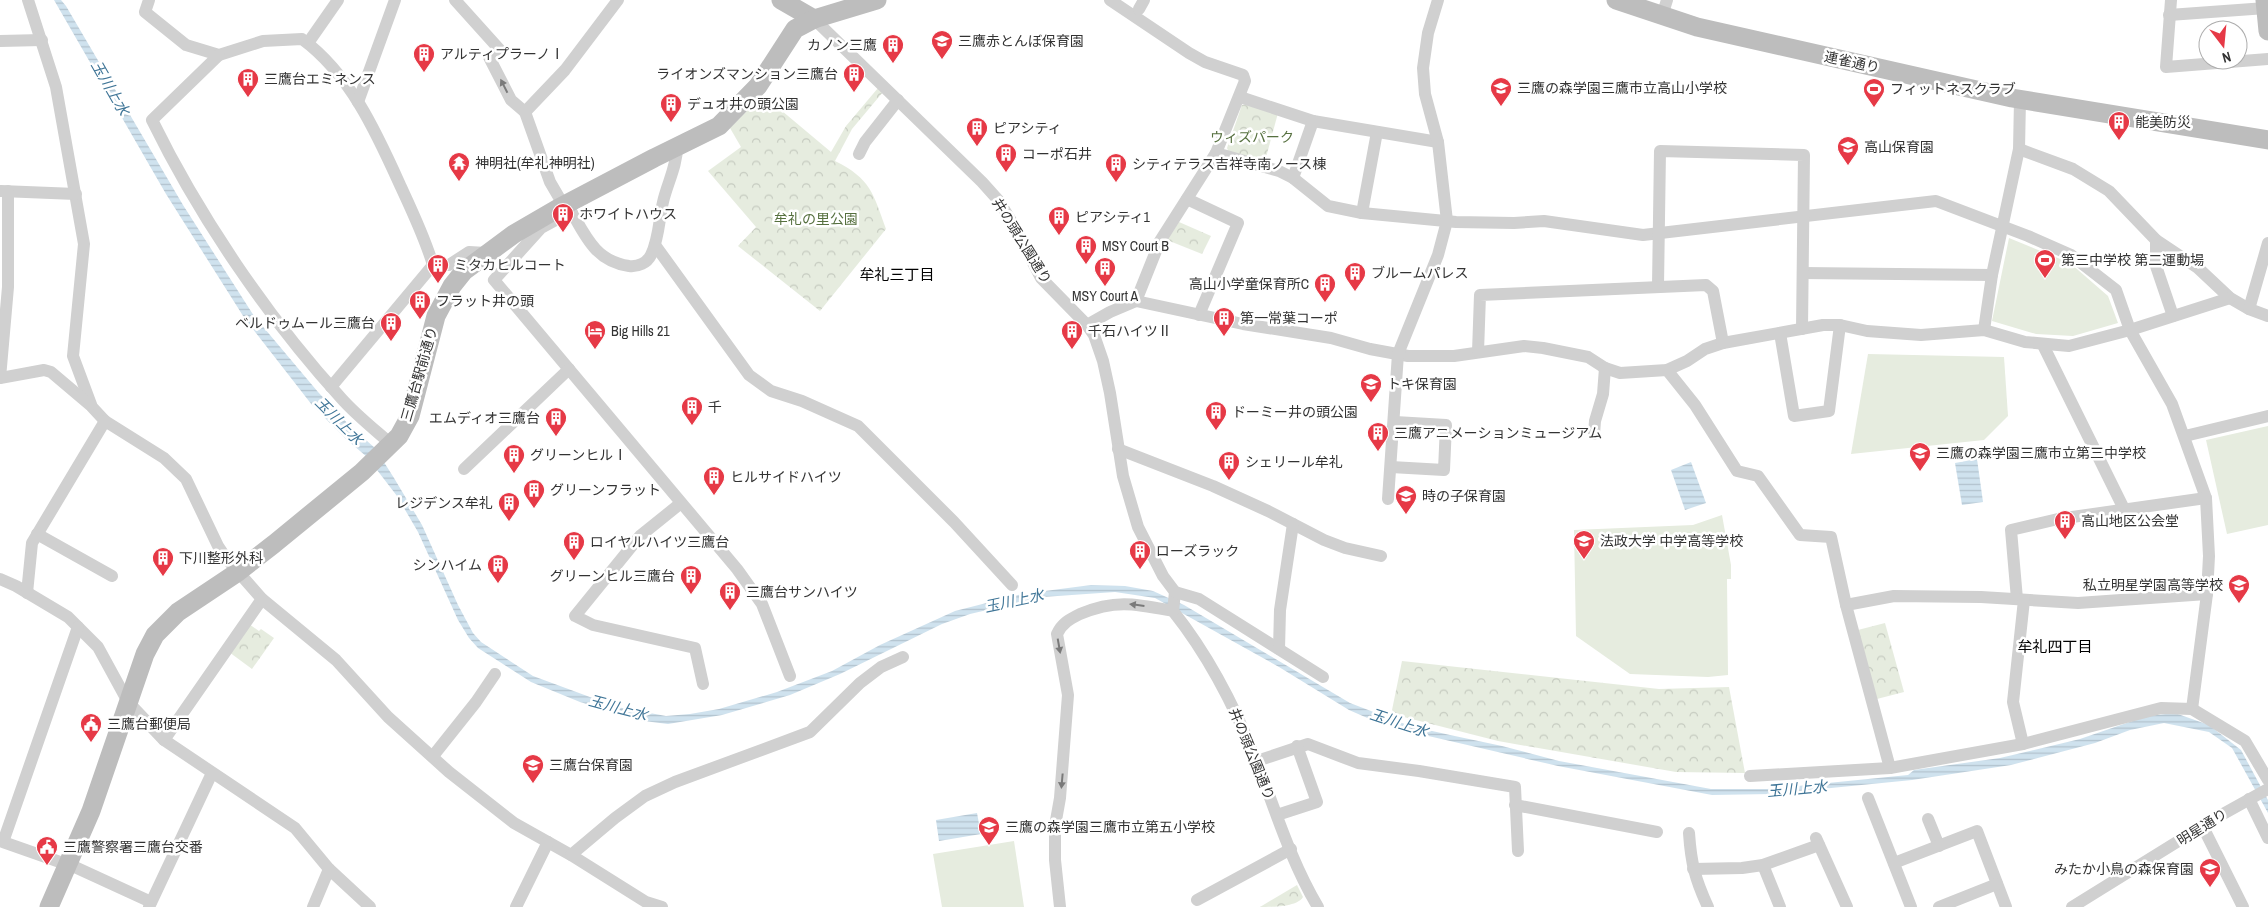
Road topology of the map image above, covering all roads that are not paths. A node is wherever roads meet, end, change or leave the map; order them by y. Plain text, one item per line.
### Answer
1 (28, 0) edge
2 (149, 0) edge
3 (338, 0) edge
4 (396, 0) edge
5 (455, 0) edge
6 (618, 0) edge
7 (781, 0) edge
8 (877, 0) edge
9 (1110, 0) edge
10 (1438, 0) edge
11 (1616, 0) edge
12 (2170, 0) edge
13 (2266, 4) edge
14 (1665, 8) edge
15 (2170, 15) junction
16 (814, 19) junction
17 (2268, 31) edge
18 (42, 40) junction
19 (0, 41) edge
20 (308, 43) junction
21 (218, 55) junction
22 (2268, 59) edge
23 (1240, 97) junction
24 (898, 100) junction
25 (2020, 100) junction
26 (358, 102) junction
27 (525, 112) junction
28 (1313, 121) junction
29 (1377, 132) junction
30 (2268, 140) edge
31 (1438, 142) junction
32 (677, 147) junction
33 (2019, 149) junction
34 (1216, 153) junction
35 (859, 154) dead end
36 (1293, 178) junction
37 (4, 191) edge
38 (76, 194) junction
39 (1187, 199) junction
40 (565, 205) junction
41 (1362, 213) junction
42 (1803, 218) junction
43 (1447, 221) junction
44 (2002, 226) junction
45 (1658, 233) junction
46 (2156, 240) junction
47 (2268, 243) edge
48 (655, 245) junction
49 (486, 252) junction
50 (433, 265) junction
51 (1803, 273) junction
52 (1992, 275) junction
53 (1658, 286) junction
54 (2230, 298) junction
55 (1136, 301) junction
56 (2249, 309) junction
57 (1199, 315) junction
58 (2173, 316) junction
59 (2268, 316) edge
60 (1087, 325) junction
61 (1840, 325) junction
62 (1802, 329) junction
63 (1984, 330) junction
64 (2130, 330) junction
65 (1780, 333) junction
66 (1723, 343) junction
67 (2043, 345) junction
68 (1478, 352) junction
69 (1398, 354) junction
70 (1605, 368) junction
71 (569, 369) junction
72 (1667, 370) junction
73 (0, 378) edge
74 (331, 387) junction
75 (79, 388) junction
76 (2268, 416) edge
77 (105, 421) junction
78 (1395, 422) junction
79 (1594, 434) dead end
80 (2184, 436) junction
81 (387, 448) junction
82 (1118, 449) junction
83 (1392, 468) junction
84 (464, 469) dead end
85 (2206, 498) junction
86 (1388, 499) dead end
87 (681, 503) junction
88 (2124, 509) junction
89 (1293, 524) junction
90 (37, 534) junction
91 (1381, 556) dead end
92 (238, 572) junction
93 (112, 576) dead end
94 (0, 579) edge
95 (1012, 586) dead end
96 (27, 593) junction
97 (1175, 594) junction
98 (2207, 594) junction
99 (262, 599) junction
100 (2021, 599) junction
101 (1846, 605) junction
102 (1173, 610) junction
103 (78, 627) junction
104 (1279, 649) junction
105 (903, 657) dead end
106 (495, 674) dead end
107 (790, 676) dead end
108 (1324, 677) dead end
109 (703, 684) dead end
110 (128, 702) junction
111 (2192, 709) junction
112 (164, 740) junction
113 (2023, 744) junction
114 (1297, 746) junction
115 (433, 756) junction
116 (1257, 761) junction
117 (1890, 768) junction
118 (212, 774) junction
119 (1750, 776) dead end
120 (2261, 791) edge
121 (1868, 798) dead end
122 (1515, 805) junction
123 (1277, 815) junction
124 (1928, 819) dead end
125 (2202, 827) junction
126 (1657, 832) dead end
127 (1689, 833) dead end
128 (2268, 838) edge
129 (548, 842) junction
130 (1939, 846) junction
131 (1291, 850) junction
132 (1518, 852) dead end
133 (571, 855) junction
134 (1894, 863) junction
135 (66, 865) junction
136 (1763, 865) junction
137 (329, 869) junction
138 (1693, 869) junction
139 (1997, 884) junction
140 (1197, 900) dead end
141 (150, 904) edge
142 (1313, 905) edge
143 (49, 907) edge
144 (313, 907) edge
145 (370, 907) edge
146 (516, 907) edge
147 (662, 907) edge
148 (1060, 907) edge
149 (1708, 907) edge
150 (1780, 907) edge
151 (1846, 907) edge
152 (1911, 907) edge
153 (1939, 907) edge
154 (2006, 907) edge
155 (2072, 907) edge
156 (2243, 907) edge

1 - 18 street
2 - 21 street
3 - 20 street
4 - 26 street
27 -> 5 street
6 - 27 street
7 - 16 street
8 - 16 street, 三鷹台駅前通り
9 - 23 street
10 - 31 street
11 - 14 street, 連雀通り
12 - 15 street
13 - 15 street
13 - 17 street
14 - 25 street, 連雀通り
15 - 22 street
16 - 24 street, 井の頭公園通り
16 - 32 street, 三鷹台駅前通り
18 - 19 street
18 - 38 street
20 - 21 street
20 - 26 street
21 - 74 street
23 - 28 street
23 - 34 street
24 - 35 street
24 - 60 street, 井の頭公園通り
25 - 30 street, 連雀通り
25 - 33 street
26 - 50 street
27 - 40 street
28 - 29 street
28 - 36 street
29 - 31 street
29 - 41 street
31 - 43 street
32 - 40 street, 三鷹台駅前通り
32 - 48 street
33 - 44 street
33 - 46 street
34 - 36 street
34 - 39 street
36 - 41 street
37 - 38 street
37 - 73 street
38 - 75 street
39 - 55 street
39 - 57 street
40 - 48 street
40 - 49 street, 三鷹台駅前通り
40 - 71 street
41 - 43 street
42 - 44 street
42 - 45 street
42 - 45 street
42 - 51 street
43 - 45 street
43 - 69 street
44 - 52 street
44 - 64 street
45 - 53 street
46 - 54 street
46 - 58 street
47 - 56 street
48 - 95 street
49 - 50 street
49 - 81 street, 三鷹台駅前通り
50 - 74 street
51 - 52 street
51 - 62 street
52 - 63 street
53 - 66 street
53 - 68 street
54 - 56 street
54 - 58 street
55 - 57 street
55 - 60 street
56 - 59 street
57 - 69 street
58 - 64 street
60 - 82 street, 井の頭公園通り
61 - 62 street
61 - 63 street
61 - 65 street
62 - 65 street
63 - 67 street
64 - 67 street
64 - 80 street
65 - 66 street
66 - 72 street
67 - 88 street
68 - 69 street
68 - 70 street
69 - 78 street
70 - 72 street
70 - 79 street
71 - 84 street
71 - 87 street
72 - 101 street
73 - 75 street
74 - 81 street
75 - 77 street
76 - 80 street
77 - 90 street
77 - 92 street
78 - 83 street
78 - 83 street
80 - 85 street
81 - 92 street, 三鷹台駅前通り
82 - 89 street
82 - 97 street, 井の頭公園通り
83 - 86 street
85 - 88 street
85 - 98 street
87 - 107 street
87 - 109 street
88 - 100 street
89 - 91 street
89 - 104 street
90 - 93 street
90 - 96 street
92 - 99 street
92 - 110 street, 三鷹台駅前通り
94 - 96 street
96 - 103 street
97 - 102 street
97 - 104 street
98 - 100 street
98 - 111 street
99 - 112 street
99 - 115 street
100 - 101 street
100 - 113 street
101 - 117 street
102 - 116 street, 井の頭公園通り
102 -> 148 street
103 - 110 street
103 - 135 street
104 - 108 street
105 - 133 street
106 - 115 street
110 - 112 street
110 - 135 street, 三鷹台駅前通り
111 - 113 street
111 - 120 street
112 - 118 street
113 - 117 street
114 - 116 street
114 - 122 street
114 - 123 street
115 - 129 street
116 - 123 street, 井の頭公園通り
117 - 119 street
118 - 137 street
118 - 141 street
120 - 125 street, 明星通り
120 - 128 street
121 - 134 street
122 - 126 street
122 - 132 street
123 - 131 street, 井の頭公園通り
124 - 130 street
125 - 155 street, 明星通り
125 - 156 street
127 - 138 street
129 - 133 street
129 - 146 street
130 - 134 street
130 - 139 street
131 - 140 street
131 - 142 street, 井の頭公園通り
133 - 147 street
134 - 152 street
135 - 141 street
135 - 143 street, 三鷹台駅前通り
136 - 138 street
136 - 150 street
136 - 151 street
137 - 144 street
137 - 145 street
138 - 149 street
139 - 153 street
139 - 154 street

